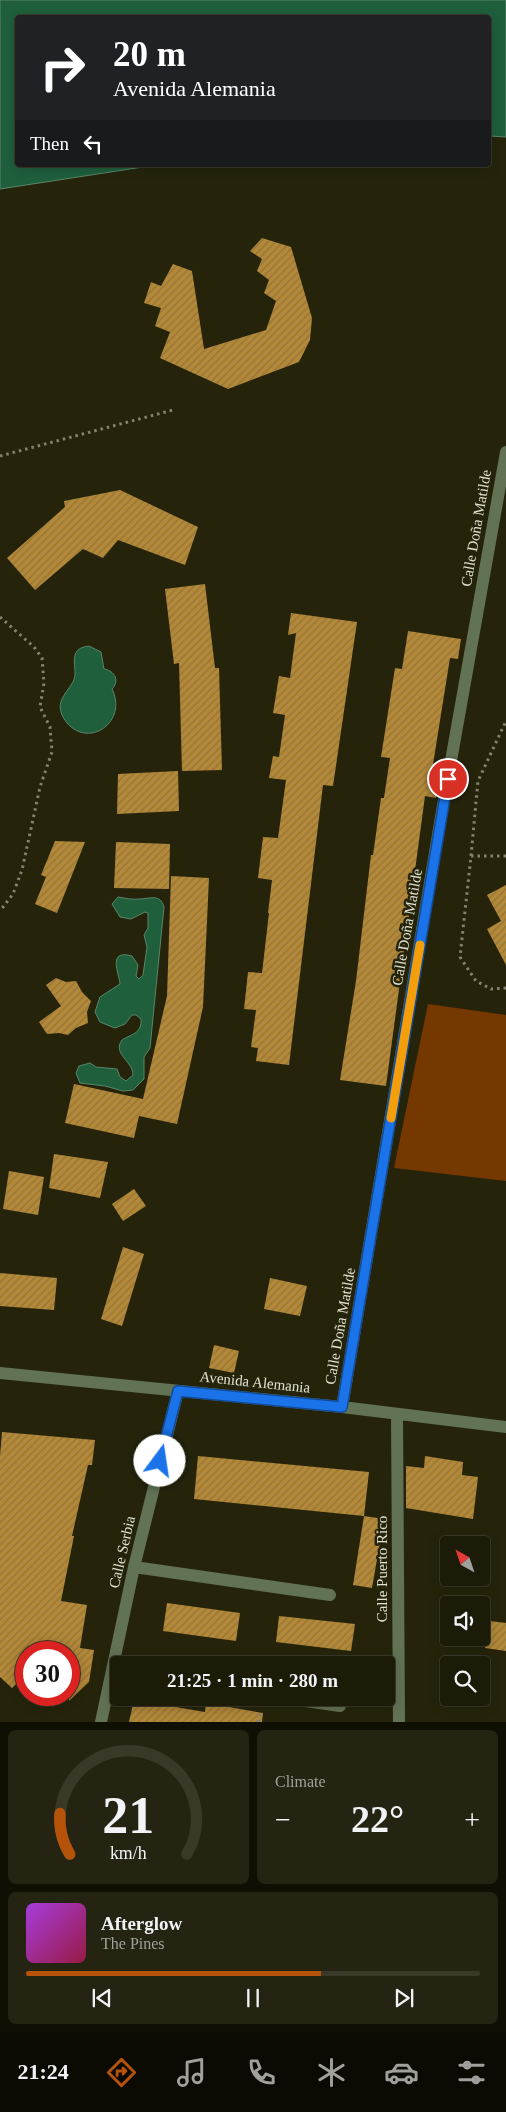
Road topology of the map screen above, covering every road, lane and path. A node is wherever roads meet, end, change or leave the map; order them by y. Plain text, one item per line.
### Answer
1 (172, 410) dead end
2 (506, 452) edge
3 (0, 456) edge
4 (0, 617) edge
5 (506, 721) edge
6 (471, 856) junction
7 (506, 856) edge
8 (0, 911) edge
9 (506, 988) edge
10 (0, 1373) edge
11 (178, 1391) junction
12 (342, 1407) junction
13 (397, 1415) junction
14 (506, 1427) edge
15 (134, 1567) junction
16 (330, 1594) dead end
17 (119, 1656) edge
18 (110, 1691) edge
19 (260, 1712) dead end
20 (101, 1722) edge
21 (257, 1722) edge
22 (399, 1722) edge

1 - 3 path
2 - 12 street, Calle Doña Matilde
4 - 8 path
5 - 6 path
6 - 7 path
6 - 9 path
10 - 11 street, Avenida Alemania
11 - 12 street, Avenida Alemania
11 - 15 street, Calle Serbia
12 - 13 street, Avenida Alemania
13 - 14 street, Avenida Alemania
13 - 22 street, Calle Puerto Rico
15 - 16 street
15 - 17 street, Calle Serbia
18 - 20 street, Calle Serbia
19 - 21 path

